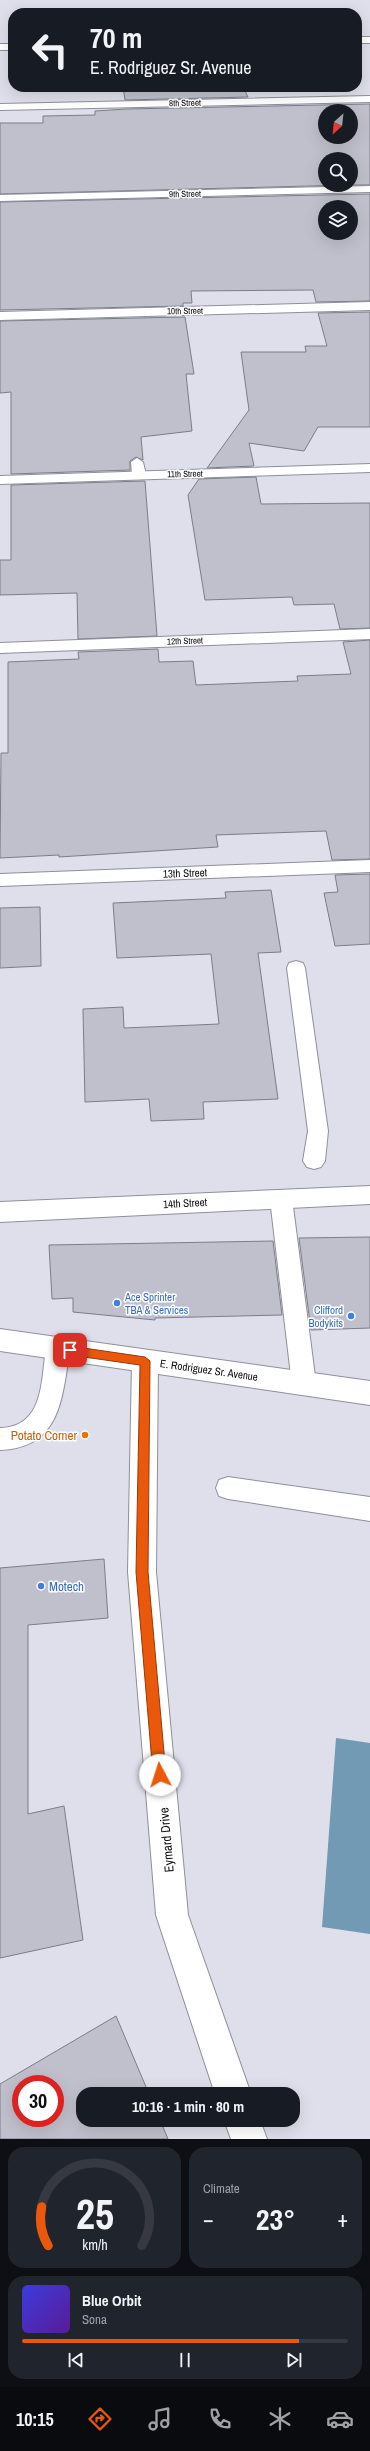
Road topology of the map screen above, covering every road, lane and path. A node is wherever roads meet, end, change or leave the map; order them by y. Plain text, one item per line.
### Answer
1 (370, 99) edge
2 (0, 107) edge
3 (370, 189) edge
4 (0, 198) edge
5 (370, 306) edge
6 (0, 316) edge
7 (370, 468) edge
8 (0, 480) edge
9 (370, 634) edge
10 (0, 648) edge
11 (370, 866) edge
12 (0, 880) edge
13 (296, 968) dead end
14 (314, 1161) dead end
15 (370, 1194) edge
16 (281, 1199) junction
17 (0, 1212) edge
18 (0, 1340) edge
19 (58, 1348) junction
20 (145, 1361) junction
21 (304, 1384) junction
22 (370, 1393) edge
23 (0, 1439) edge
24 (228, 1488) dead end
25 (370, 1509) edge
26 (231, 2087) edge
27 (244, 2127) edge
28 (248, 2139) edge

1 - 2 street, 8th Street
3 - 4 street, 9th Street
5 - 6 street, 10th Street
7 - 8 street, 11th Street
9 - 10 street, 12th Street
11 - 12 street, 13th Street
13 - 14 lane
15 - 16 street, 14th Street
16 - 17 street, 14th Street
16 - 21 lane
18 - 19 street, E. Rodriguez Sr. Avenue
19 - 20 street, E. Rodriguez Sr. Avenue
19 - 23 lane
20 - 21 street, E. Rodriguez Sr. Avenue
20 - 26 street, Eymard Drive
21 - 22 street, E. Rodriguez Sr. Avenue
24 - 25 lane
27 - 28 street

